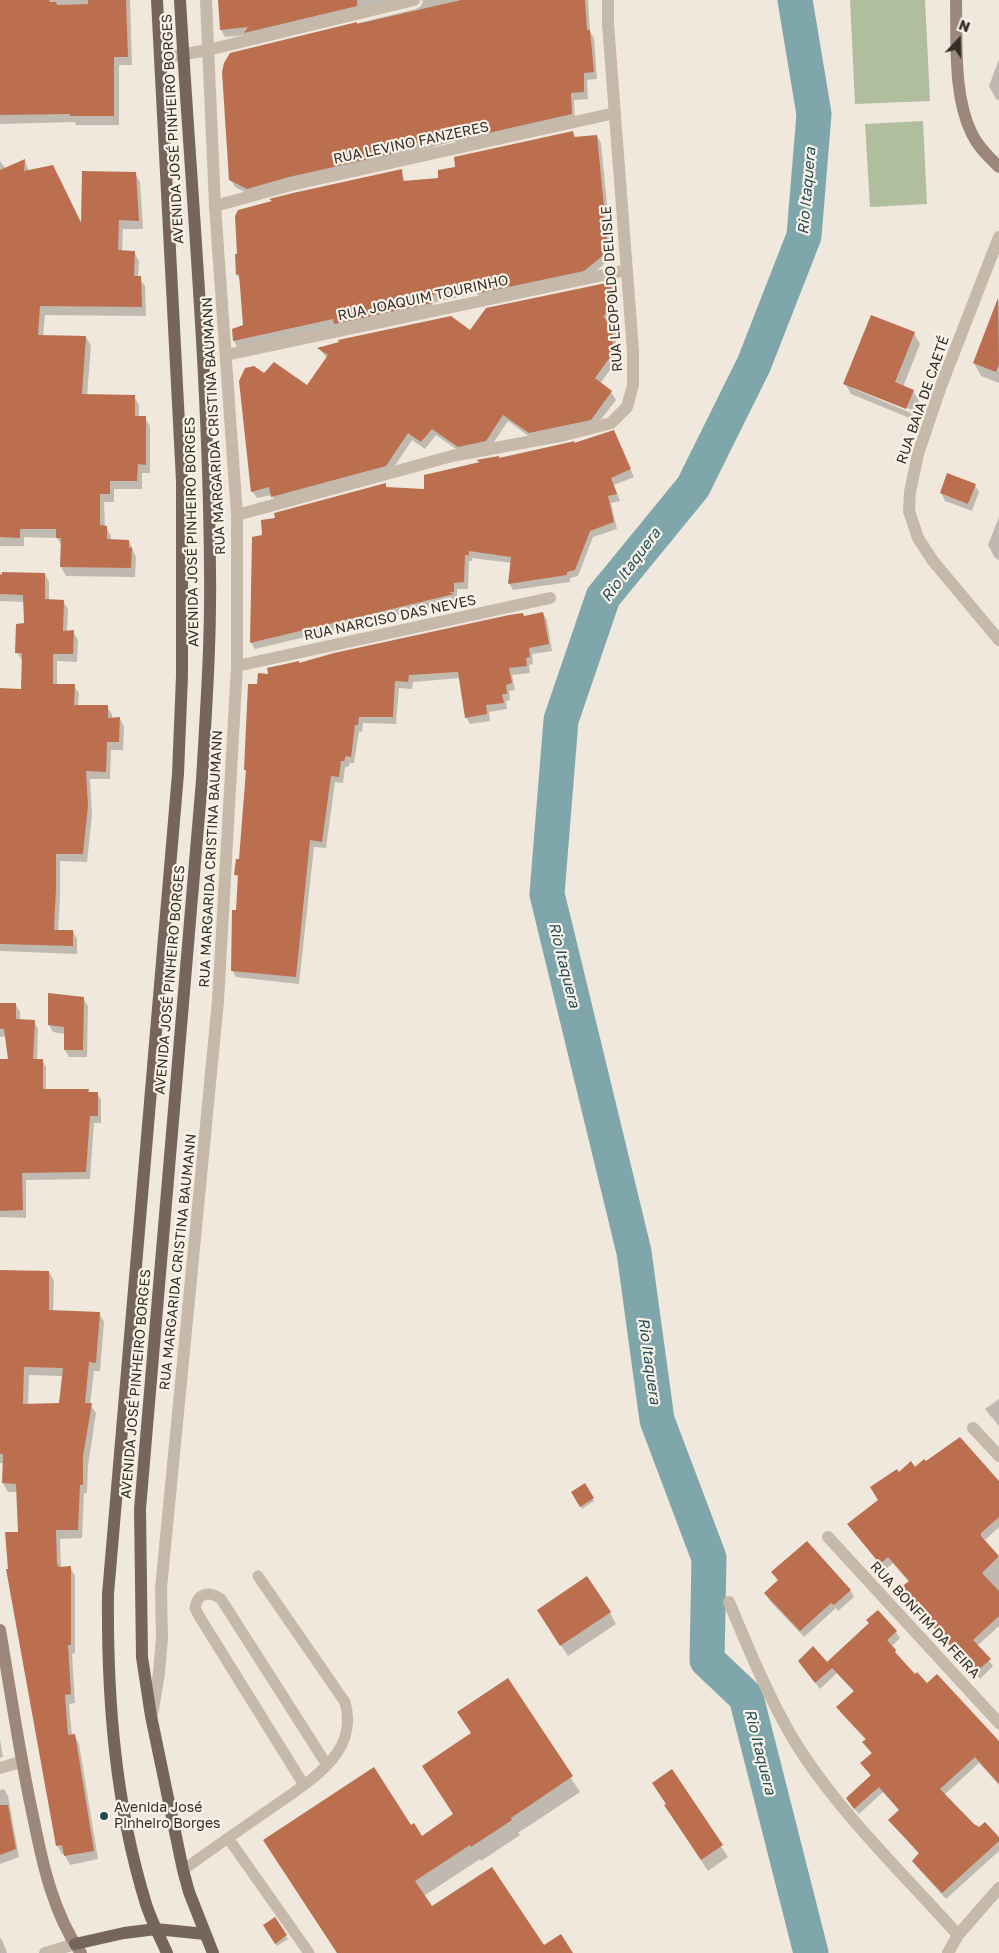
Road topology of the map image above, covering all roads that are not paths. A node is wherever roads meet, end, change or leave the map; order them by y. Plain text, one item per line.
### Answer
1 (157, 0) edge
2 (180, 0) edge
3 (206, 0) edge
4 (414, 0) edge
5 (608, 0) edge
6 (956, 0) edge
7 (208, 50) junction
8 (184, 54) junction
9 (161, 58) junction
10 (615, 114) junction
11 (999, 167) edge
12 (215, 206) junction
13 (999, 237) edge
14 (627, 270) junction
15 (226, 355) junction
16 (237, 515) junction
17 (550, 598) dead end
18 (999, 640) edge
19 (237, 666) junction
20 (973, 1428) dead end
21 (999, 1456) edge
22 (828, 1537) dead end
23 (258, 1576) dead end
24 (729, 1602) dead end
25 (0, 1632) edge
26 (151, 1716) junction
27 (999, 1723) edge
28 (21, 1762) junction
29 (328, 1765) junction
30 (0, 1768) edge
31 (304, 1785) junction
32 (228, 1838) junction
33 (182, 1870) junction
34 (999, 1888) edge
35 (156, 1928) junction
36 (205, 1934) junction
37 (958, 1935) junction
38 (78, 1949) edge
39 (45, 1953) edge
40 (166, 1953) edge
41 (213, 1953) edge
42 (309, 1953) edge
43 (948, 1953) edge

1 - 9 main road, AVENIDA JOSÉ PINHEIRO BORGES
2 - 8 main road, AVENIDA JOSÉ PINHEIRO BORGES
3 - 7 street, RUA MARGARIDA CRISTINA BAUMANN
4 - 7 street
5 - 10 street, RUA LEOPOLDO DELISLE
6 - 11 main road
7 - 8 street
7 - 12 street, RUA MARGARIDA CRISTINA BAUMANN
8 - 9 street
8 - 26 main road, AVENIDA JOSÉ PINHEIRO BORGES
9 - 35 main road, AVENIDA JOSÉ PINHEIRO BORGES
10 - 12 street, RUA LEVINO FANZERES
10 - 14 street, RUA LEOPOLDO DELISLE
12 - 15 street, RUA MARGARIDA CRISTINA BAUMANN
13 - 18 street, RUA BAIA DE CAETÉ
14 - 15 street, RUA JOAQUIM TOURINHO
14 - 16 street, RUA LEOPOLDO DELISLE
15 - 16 street, RUA MARGARIDA CRISTINA BAUMANN
16 - 19 street, RUA MARGARIDA CRISTINA BAUMANN
17 - 19 street, RUA NARCISO DAS NEVES
19 - 26 street, RUA MARGARIDA CRISTINA BAUMANN
20 - 21 street
22 - 27 street, RUA BONFIM DA FEIRA
23 - 29 lane
24 - 37 street
25 - 28 main road
26 - 33 main road, AVENIDA JOSÉ PINHEIRO BORGES
28 - 30 street
28 - 38 main road
29 - 31 lane
29 - 31 lane
31 - 32 lane
32 - 33 lane
32 - 42 lane
33 - 36 main road, AVENIDA JOSÉ PINHEIRO BORGES
34 - 37 street
35 - 36 main road
35 - 38 main road
35 - 40 main road, AVENIDA JOSÉ PINHEIRO BORGES
36 - 41 main road, AVENIDA JOSÉ PINHEIRO BORGES
37 - 43 street
38 - 39 street

